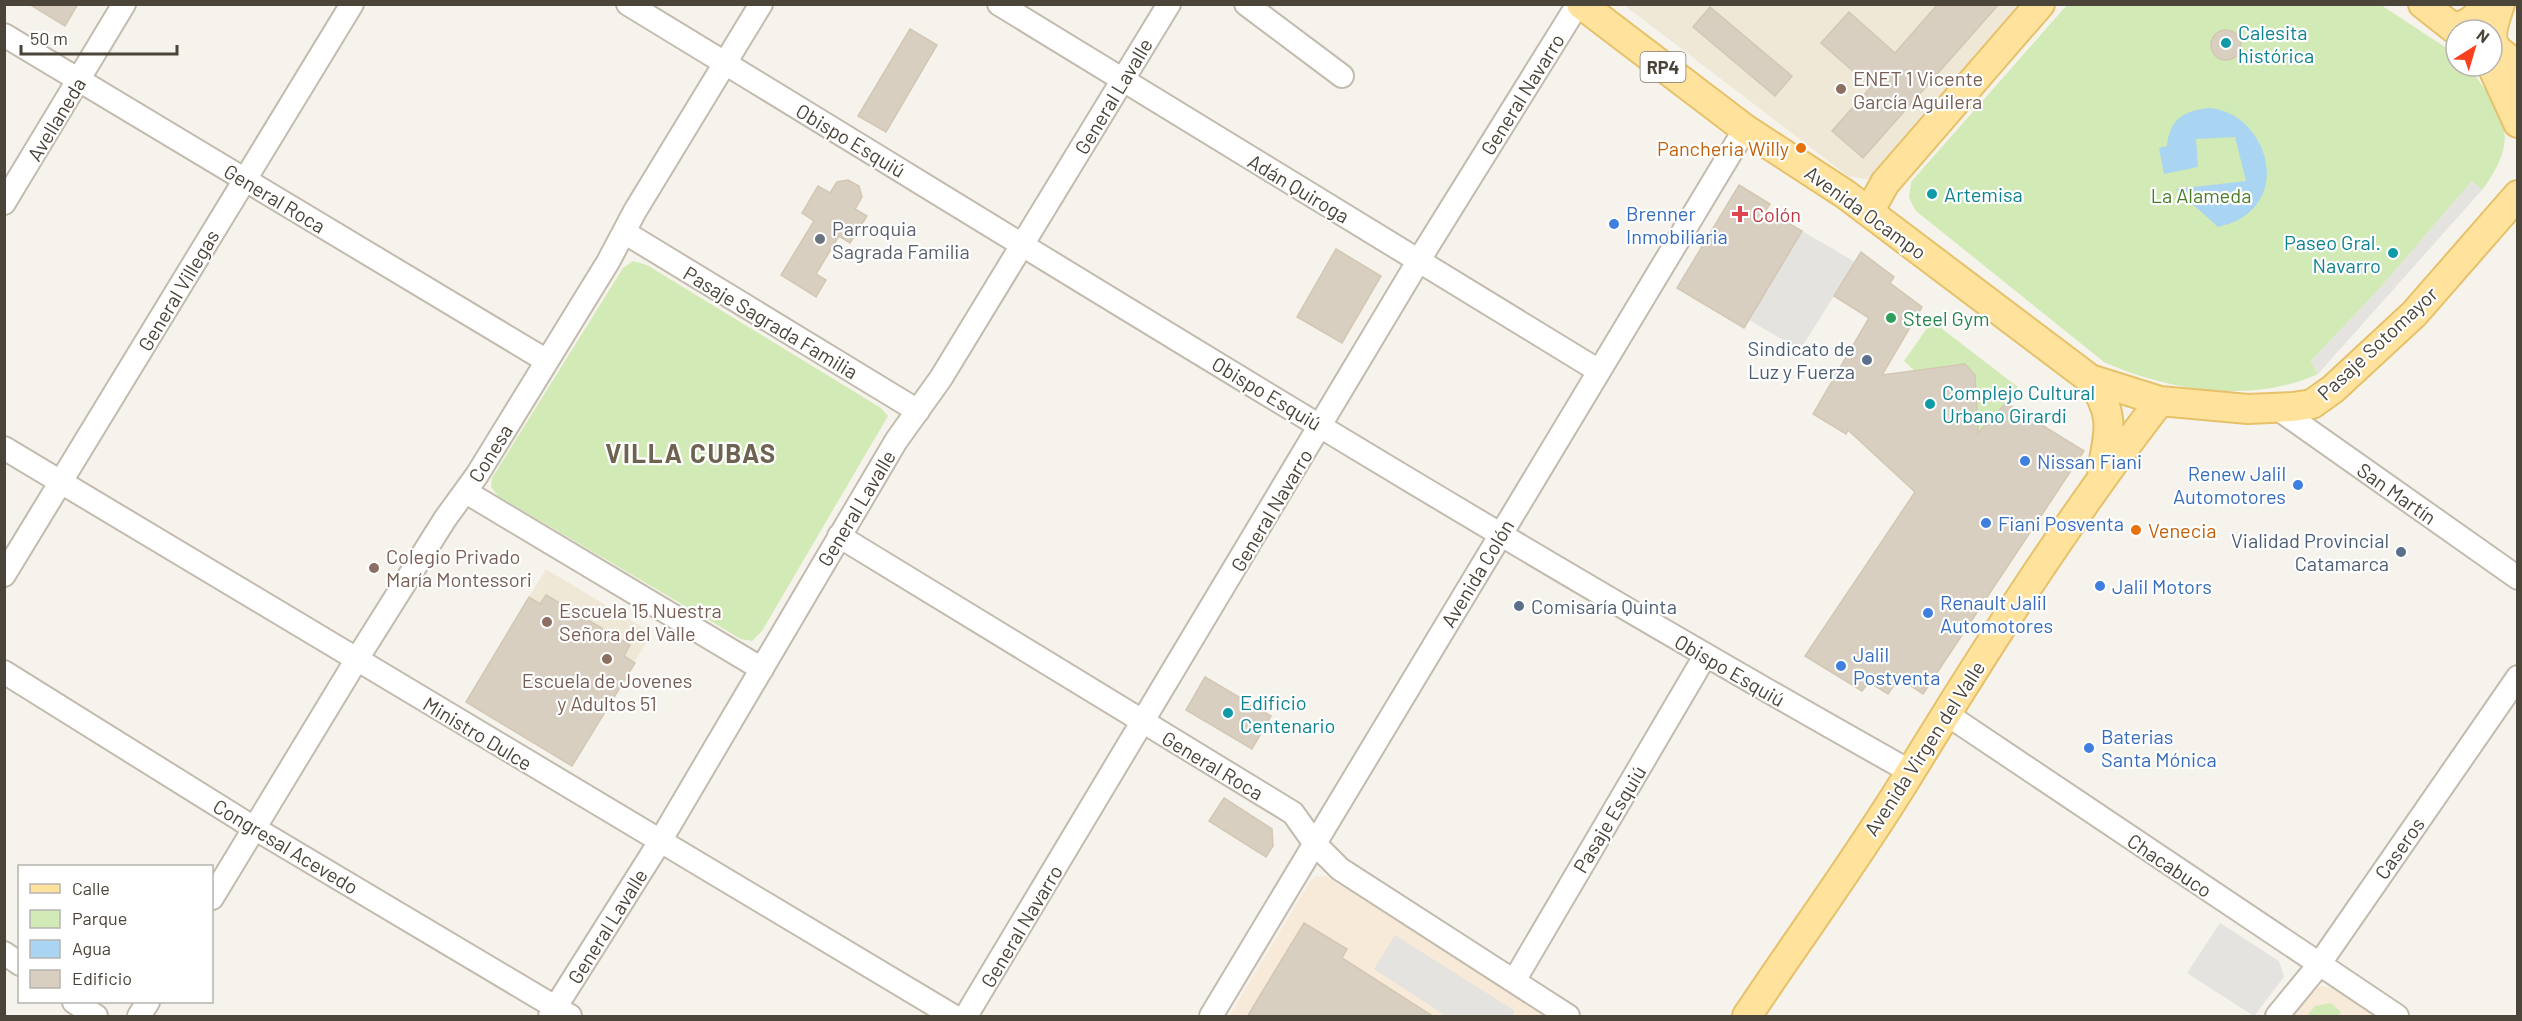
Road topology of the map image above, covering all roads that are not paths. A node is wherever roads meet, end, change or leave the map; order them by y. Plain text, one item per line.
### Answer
1 (124, 4) edge
2 (352, 4) edge
3 (628, 4) edge
4 (761, 4) edge
5 (999, 4) edge
6 (1169, 4) edge
7 (1246, 4) edge
8 (1579, 4) edge
9 (2040, 4) edge
10 (2423, 4) edge
11 (2489, 4) edge
12 (2474, 18) edge
13 (2444, 21) edge
14 (4, 35) edge
15 (2504, 58) edge
16 (727, 64) junction
17 (1342, 76) dead end
18 (1122, 80) junction
19 (79, 81) junction
20 (2517, 123) edge
21 (1745, 129) junction
22 (244, 180) junction
23 (2517, 195) edge
24 (4, 203) edge
25 (1869, 212) junction
26 (624, 232) junction
27 (1022, 245) junction
28 (1419, 260) junction
29 (547, 361) junction
30 (1599, 370) junction
31 (2090, 379) junction
32 (2160, 401) junction
33 (2277, 408) junction
34 (918, 411) junction
35 (1321, 426) junction
36 (4, 448) edge
37 (2100, 478) junction
38 (61, 483) junction
39 (466, 492) junction
40 (1500, 535) junction
41 (839, 536) junction
42 (4, 575) edge
43 (2517, 578) edge
44 (1705, 656) junction
45 (357, 659) junction
46 (762, 669) junction
47 (4, 672) edge
48 (2517, 677) edge
49 (1945, 713) junction
50 (1144, 723) junction
51 (1911, 772) junction
52 (254, 828) junction
53 (659, 843) junction
54 (1315, 844) junction
55 (213, 896) edge
56 (4, 953) edge
57 (18, 963) edge
58 (2318, 966) junction
59 (1514, 981) junction
60 (75, 1003) edge
61 (147, 1003) edge
62 (558, 1014) edge
63 (96, 1017) edge
64 (139, 1017) edge
65 (953, 1017) edge
66 (966, 1017) edge
67 (1211, 1017) edge
68 (1568, 1017) edge
69 (1747, 1017) edge
70 (2277, 1017) edge
71 (2397, 1017) edge

1 - 19 street, Avellaneda
2 - 22 street, General Villegas
3 - 16 street, Obispo Esquiú
4 - 16 street, Conesa
5 - 18 street, Adán Quiroga
6 - 18 street, General Lavalle
7 - 17 street
8 - 21 main road, Avenida Ocampo / RP4
8 - 28 street, General Navarro
9 - 25 main road
10 - 13 main road
11 - 12 main road
14 - 19 street, General Roca
15 - 20 main road
16 - 26 street, Conesa
16 - 27 street, Obispo Esquiú
18 - 27 street, General Lavalle
18 - 28 street, Adán Quiroga
19 - 22 street, General Roca
19 - 24 street, Avellaneda
21 - 25 main road, Avenida Ocampo / RP4
21 - 30 street, Avenida Colón
22 - 29 street, General Roca
22 - 38 street, General Villegas
23 - 33 main road, Pasaje Sotomayor
25 - 31 main road, Avenida Ocampo / RP4
26 - 29 street, Conesa
26 - 34 street, Pasaje Sagrada Familia
27 - 34 street, General Lavalle
27 - 35 street, Obispo Esquiú
28 - 30 street, Adán Quiroga
28 - 35 street, General Navarro
29 - 39 street, Conesa
30 - 40 street, Avenida Colón
31 - 32 main road, Avenida Ocampo / RP4
31 - 37 main road, Avenida Virgen del Valle
32 - 33 main road, Pasaje Sotomayor
32 - 37 main road, Avenida Virgen del Valle
33 - 43 street, San Martín
34 - 41 street, General Lavalle
35 - 40 street, Obispo Esquiú
35 - 50 street, General Navarro
36 - 38 street, Ministro Dulce
37 - 49 main road, Avenida Virgen del Valle
38 - 42 street, General Villegas
38 - 45 street, Ministro Dulce
39 - 45 street, Conesa
39 - 46 street
40 - 44 street, Obispo Esquiú
40 - 54 street, Avenida Colón
41 - 46 street, General Lavalle
41 - 50 street, General Roca
44 - 51 street, Obispo Esquiú
44 - 59 street, Pasaje Esquiú
45 - 52 street, Conesa
45 - 53 street, Ministro Dulce
46 - 53 street, General Lavalle
47 - 52 street, Congresal Acevedo
48 - 58 street, Caseros
49 - 51 main road, Avenida Virgen del Valle
49 - 58 street, Chacabuco
50 - 54 street, General Roca
50 - 66 street, General Navarro
51 - 69 main road, Avenida Virgen del Valle
52 - 55 street, Conesa
52 - 62 street, Congresal Acevedo
53 - 62 street, General Lavalle
53 - 65 street, Ministro Dulce
54 - 59 street, General Roca
54 - 67 street, Avenida Colón
56 - 57 street
58 - 70 street, Caseros
58 - 71 street, Chacabuco
59 - 68 street, General Roca
60 - 63 street
61 - 64 street

